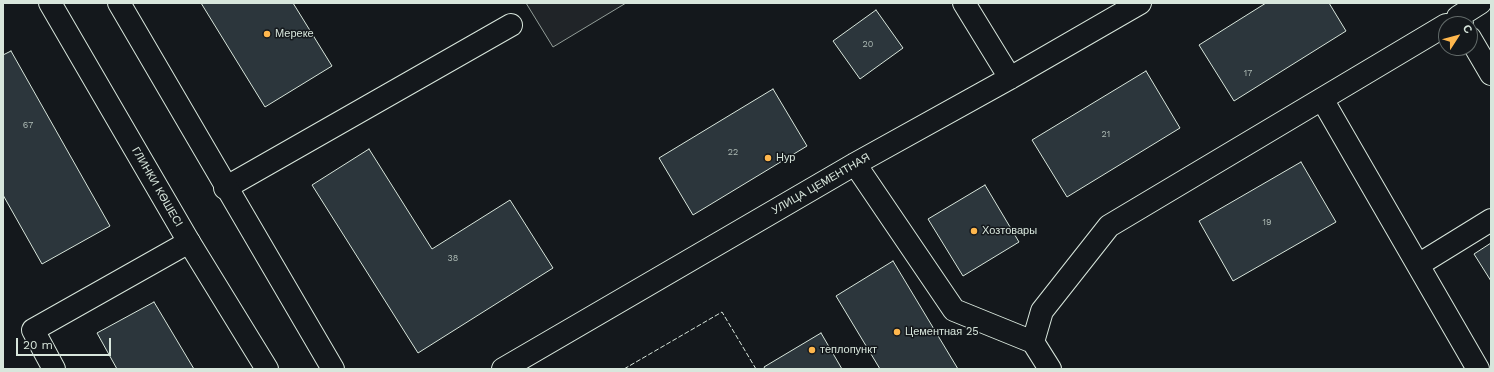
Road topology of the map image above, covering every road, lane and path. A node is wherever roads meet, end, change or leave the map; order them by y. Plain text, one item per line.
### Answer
1 (50, 3) edge
2 (119, 3) edge
3 (964, 3) edge
4 (1140, 3) edge
5 (1480, 3) edge
6 (1462, 16) edge
7 (511, 25) dead end
8 (1438, 32) edge
9 (1478, 52) edge
10 (1491, 74) edge
11 (1010, 78) junction
12 (1322, 99) junction
13 (855, 164) junction
14 (225, 188) junction
15 (1491, 220) edge
16 (189, 242) junction
17 (1418, 265) junction
18 (1033, 342) junction
19 (54, 369) edge
20 (267, 369) edge
21 (333, 369) edge
22 (503, 369) edge
23 (1050, 369) edge
24 (1478, 369) edge

1 - 16 main road, ГЛИНКИ КӨШЕСІ
2 - 14 main road
3 - 11 main road
4 - 11 main road, УЛИЦА ЦЕМЕНТНАЯ
5 - 6 main road
7 - 14 main road
8 - 12 main road
9 - 10 main road
11 - 13 main road, УЛИЦА ЦЕМЕНТНАЯ
12 - 17 main road
12 - 18 main road
13 - 18 main road
13 - 22 main road, УЛИЦА ЦЕМЕНТНАЯ
14 - 21 main road
15 - 17 main road
16 - 19 main road
16 - 20 main road, ГЛИНКИ КӨШЕСІ
17 - 24 main road
18 - 23 main road

